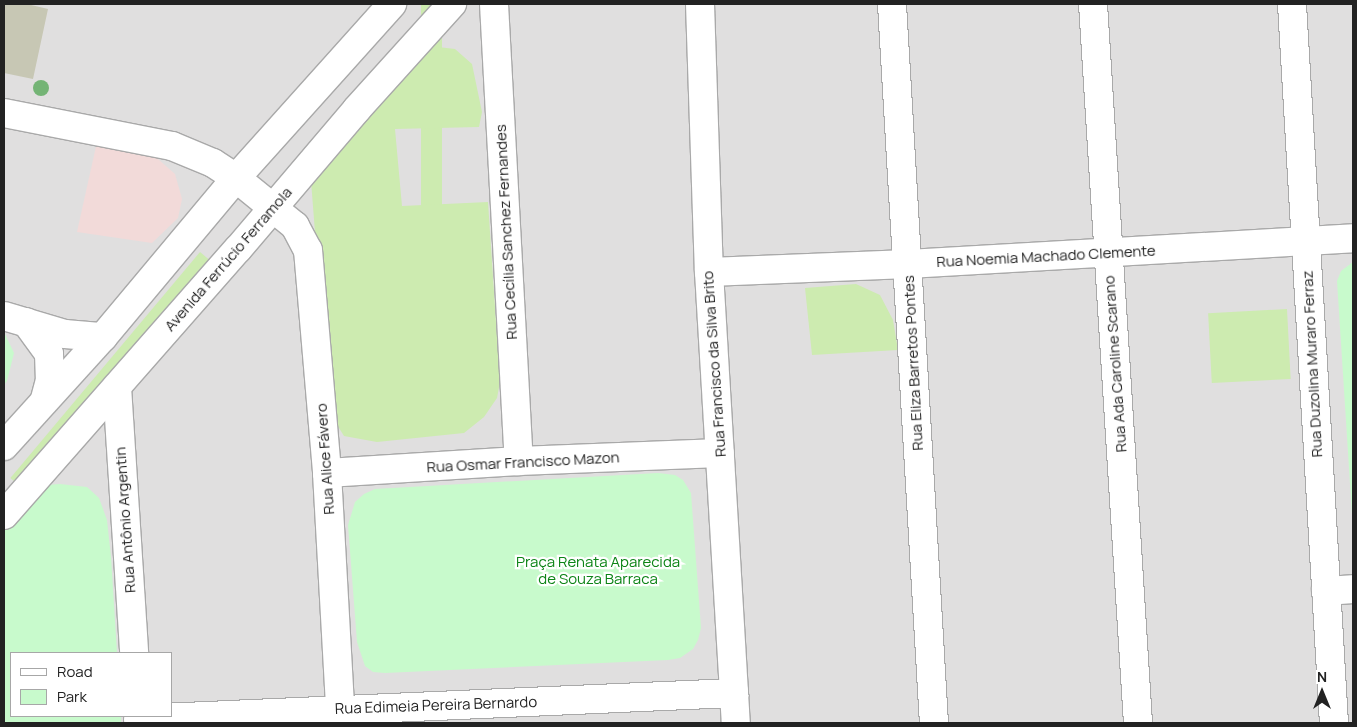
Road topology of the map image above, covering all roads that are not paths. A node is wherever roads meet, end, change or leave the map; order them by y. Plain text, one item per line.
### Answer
1 (452, 4) edge
2 (494, 4) edge
3 (700, 4) edge
4 (892, 4) edge
5 (1093, 4) edge
6 (1292, 4) edge
7 (381, 7) edge
8 (4, 113) edge
9 (236, 178) junction
10 (273, 207) junction
11 (1353, 238) edge
12 (1304, 241) junction
13 (1107, 253) junction
14 (908, 264) junction
15 (708, 272) junction
16 (15, 319) edge
17 (103, 336) junction
18 (117, 387) junction
19 (45, 399) junction
20 (4, 446) edge
21 (720, 453) junction
22 (519, 461) junction
23 (326, 473) junction
24 (4, 515) edge
25 (1353, 589) edge
26 (1326, 591) junction
27 (134, 652) edge
28 (734, 692) junction
29 (540, 712) edge
30 (341, 716) edge
31 (138, 719) edge
32 (736, 723) edge
33 (934, 723) edge
34 (1138, 723) edge
35 (1334, 723) edge

1 - 10 street, Avenida Ferrúcio Ferramola
2 - 22 street, Rua Cecília Sanchez Fernandes
3 - 15 street, Rua Francisco da Silva Brito
4 - 14 street, Rua Eliza Barretos Pontes
5 - 13 street, Rua Ada Caroline Scarano
6 - 12 street, Rua Duzolina Muraro Ferraz
7 - 9 street
8 - 9 street, Rua Alice Fávero
9 - 10 street, Rua Alice Fávero
9 - 17 street
10 - 18 street, Avenida Ferrúcio Ferramola
10 - 23 street, Rua Alice Fávero
11 - 12 street, Rua Noemia Machado Clemente
12 - 13 street, Rua Noemia Machado Clemente
12 - 26 street, Rua Duzolina Muraro Ferraz
13 - 14 street, Rua Noemia Machado Clemente
13 - 34 street, Rua Ada Caroline Scarano
14 - 15 street, Rua Noemia Machado Clemente
14 - 33 street, Rua Eliza Barretos Pontes
15 - 21 street, Rua Francisco da Silva Brito
16 - 17 street
16 - 19 street
17 - 19 street
18 - 24 street, Avenida Ferrúcio Ferramola
18 - 27 street, Rua Antônio Argentin
19 - 20 street
21 - 22 street, Rua Osmar Francisco Mazon
21 - 28 street, Rua Francisco da Silva Brito
22 - 23 street, Rua Osmar Francisco Mazon
23 - 30 street, Rua Alice Fávero
25 - 26 street
26 - 35 street, Rua Duzolina Muraro Ferraz
28 - 29 street, Rua Edimeia Pereira Bernardo
28 - 32 street, Rua Francisco da Silva Brito
29 - 30 street, Rua Edimeia Pereira Bernardo
30 - 31 street, Rua Edimeia Pereira Bernardo

